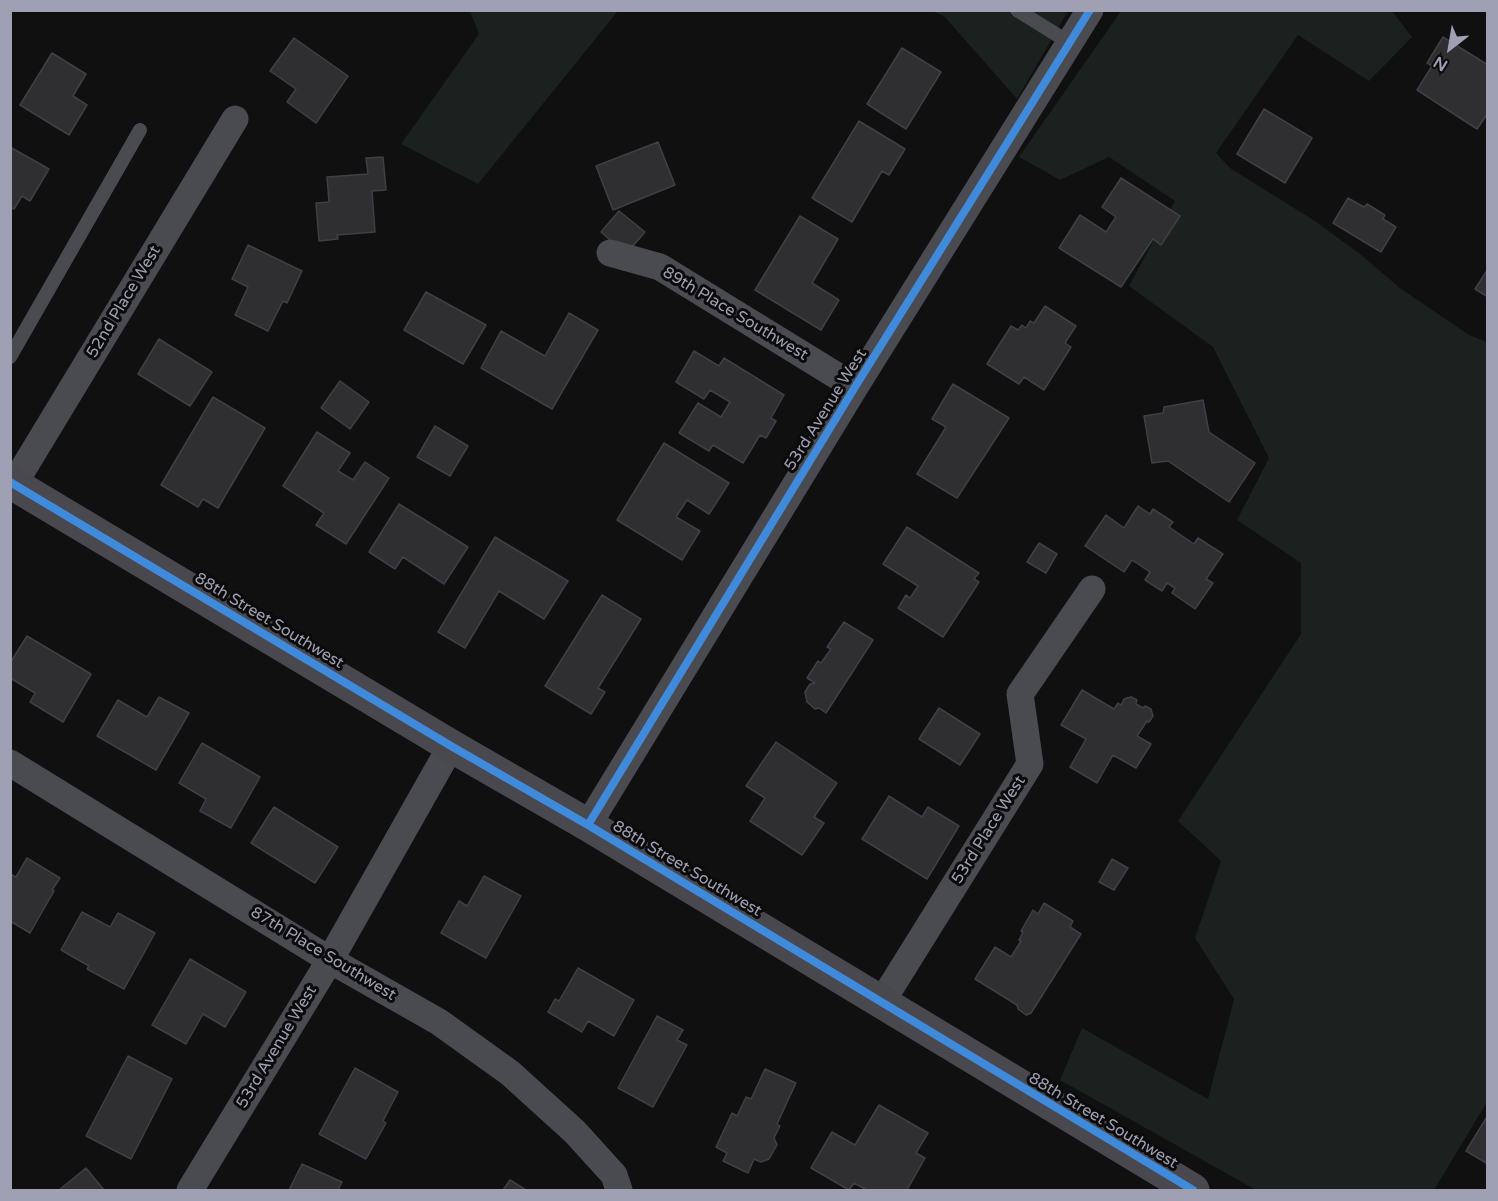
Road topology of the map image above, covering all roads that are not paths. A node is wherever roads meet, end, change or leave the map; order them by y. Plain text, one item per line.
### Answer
1 (1017, 10) edge
2 (1090, 10) edge
3 (1070, 43) junction
4 (235, 119) dead end
5 (140, 130) dead end
6 (610, 254) dead end
7 (10, 357) edge
8 (855, 387) junction
9 (12, 483) edge
10 (1092, 589) dead end
11 (451, 746) junction
12 (10, 763) edge
13 (588, 825) junction
14 (330, 960) junction
15 (881, 1003) junction
16 (616, 1183) edge
17 (190, 1191) edge
18 (1193, 1191) edge

1 - 3 lane
2 - 3 street, 53rd Avenue West
3 - 8 street, 53rd Avenue West
4 - 9 street, 52nd Place West
5 - 7 lane
6 - 8 street, 89th Place Southwest
8 - 13 street, 53rd Avenue West
9 - 11 street, 88th Street Southwest
10 - 15 street, 53rd Place West
11 - 13 street, 88th Street Southwest
11 - 14 street, 53rd Avenue West
12 - 14 street, 87th Place Southwest
13 - 15 street, 88th Street Southwest
14 - 16 street, 87th Place Southwest
14 - 17 street, 53rd Avenue West
15 - 18 street, 88th Street Southwest

